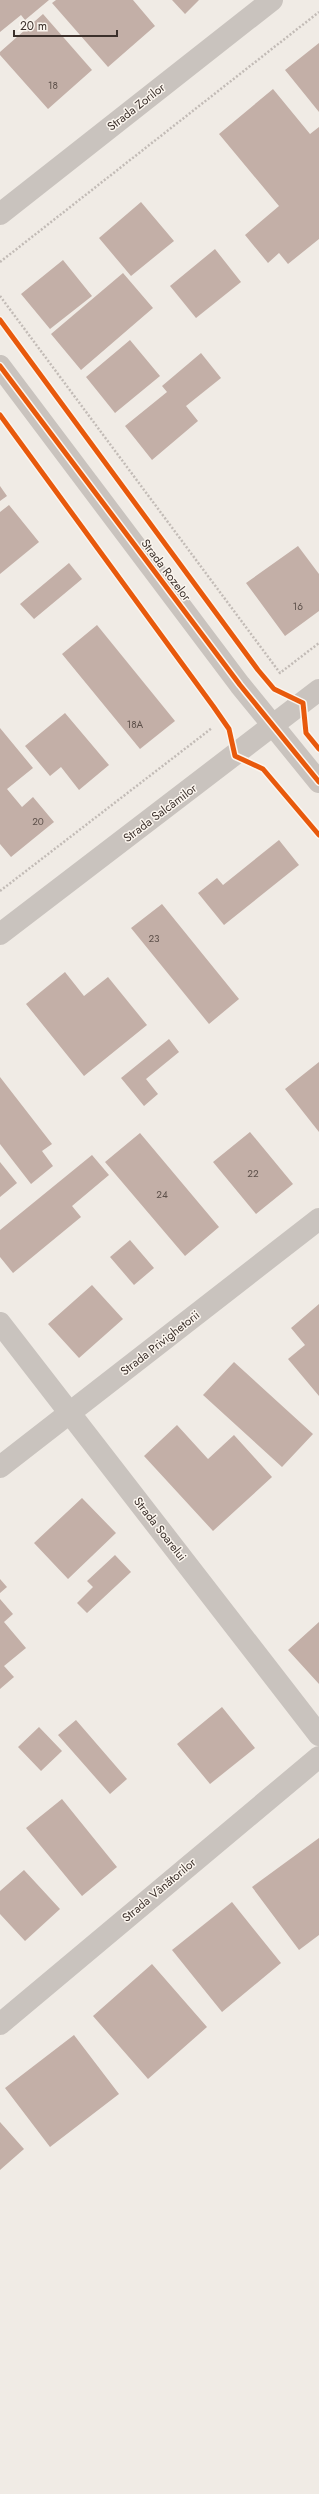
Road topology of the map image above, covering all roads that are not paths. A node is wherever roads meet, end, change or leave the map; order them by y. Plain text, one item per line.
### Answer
1 (272, 0) edge
2 (0, 214) edge
3 (0, 366) edge
4 (319, 690) edge
5 (273, 727) junction
6 (319, 782) edge
7 (0, 934) edge
8 (319, 1219) edge
9 (0, 1323) edge
10 (69, 1412) junction
11 (0, 1467) edge
12 (319, 1736) edge
13 (319, 1757) edge
14 (0, 2024) edge

1 - 2 street, Strada Zorilor
3 - 5 street, Strada Rozelor
4 - 5 street, Strada Salcâmilor
5 - 6 street, Strada Rozelor
5 - 7 street, Strada Salcâmilor
8 - 10 street, Strada Privighetorii
9 - 10 street, Strada Soarelui
10 - 11 street, Strada Privighetorii
10 - 12 street, Strada Soarelui
13 - 14 street, Strada Vânătorilor

